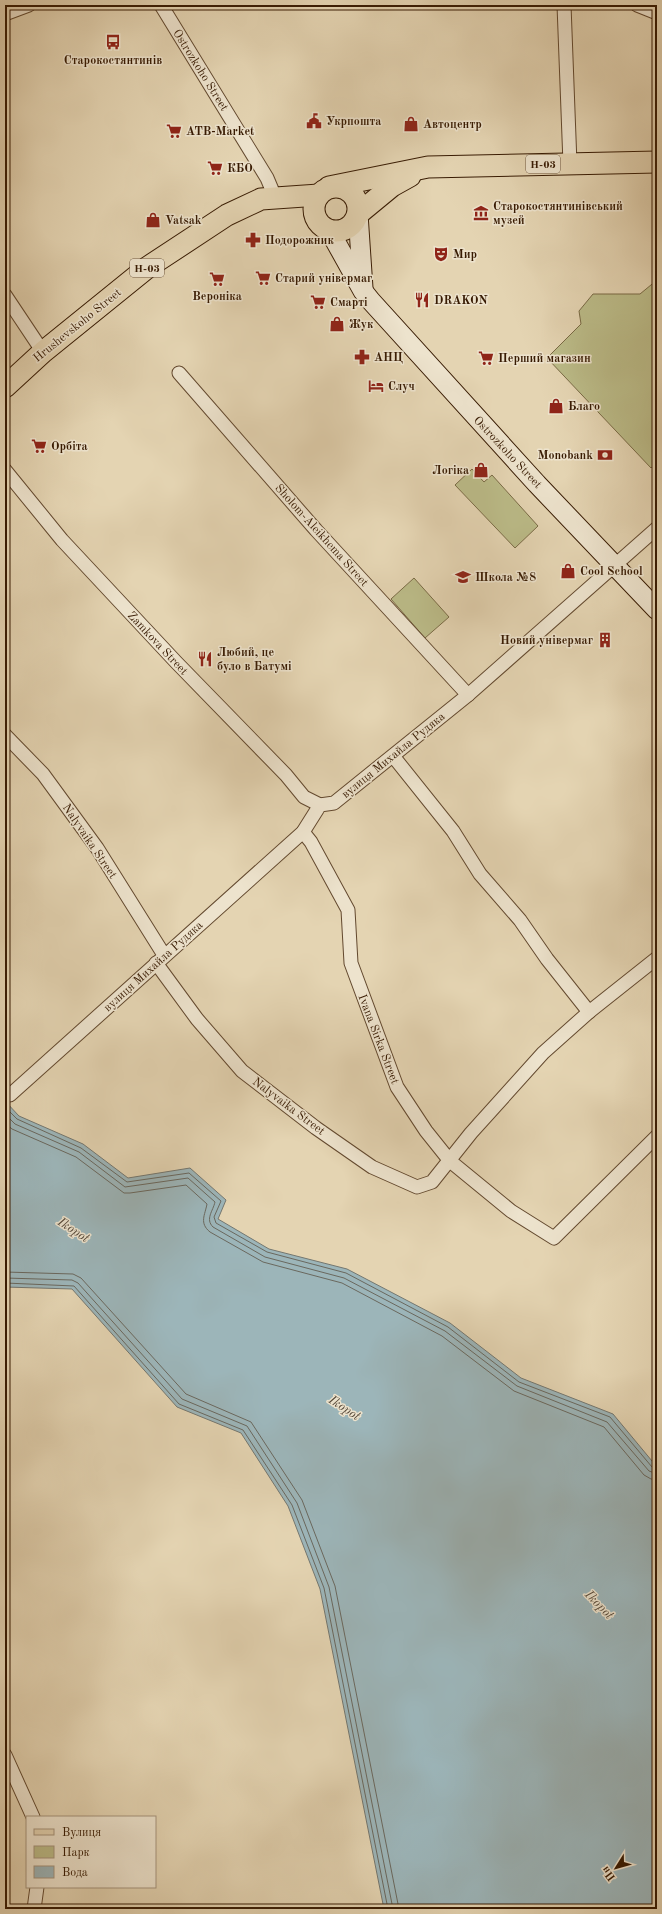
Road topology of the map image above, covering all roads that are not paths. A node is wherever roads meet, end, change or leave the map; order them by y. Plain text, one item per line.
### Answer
1 (29, 5) edge
2 (161, 5) edge
3 (564, 5) edge
4 (637, 5) edge
5 (657, 13) edge
6 (5, 14) edge
7 (657, 162) edge
8 (570, 164) junction
9 (428, 167) junction
10 (324, 191) junction
11 (275, 197) junction
12 (358, 214) junction
13 (325, 228) junction
14 (363, 291) junction
15 (5, 295) edge
16 (43, 352) junction
17 (179, 373) dead end
18 (5, 387) edge
19 (5, 470) edge
20 (657, 528) edge
21 (614, 567) junction
22 (657, 610) edge
23 (468, 695) junction
24 (5, 735) edge
25 (394, 756) junction
26 (320, 805) junction
27 (303, 832) junction
28 (657, 958) edge
29 (160, 960) junction
30 (589, 1012) junction
31 (10, 1095) dead end
32 (657, 1136) edge
33 (450, 1161) junction
34 (5, 1755) edge
35 (33, 1816) edge
36 (37, 1888) edge
37 (34, 1909) edge

1 - 6 street
2 - 11 street, Ostrozkoho Street
3 - 8 street
4 - 5 street
7 - 8 main road, Hrushevskoho Street / Н-03
8 - 9 main road, Hrushevskoho Street / Н-03
9 - 10 main road, Hrushevskoho Street / Н-03
9 - 12 main road, Hrushevskoho Street / Н-03
10 - 11 main road, Hrushevskoho Street / Н-03
10 - 12 main road, Н-03
10 - 13 main road
11 - 13 main road
11 - 16 main road, Hrushevskoho Street / Н-03
12 - 13 main road, Н-03
12 - 14 main road
13 - 14 main road, Ostrozkoho Street
14 - 21 main road, Ostrozkoho Street
15 - 16 street
16 - 18 main road, Hrushevskoho Street / Н-03
17 - 23 street, Sholom-Aleikhema Street
19 - 26 street, Zamkova Street
20 - 21 street, вулиця Михайла Рудяка
21 - 22 main road, Ostrozkoho Street
21 - 23 street, вулиця Михайла Рудяка
23 - 25 street, вулиця Михайла Рудяка
24 - 29 street, Nalyvaika Street
25 - 26 street, вулиця Михайла Рудяка
25 - 30 street
26 - 27 street, вулиця Михайла Рудяка
27 - 29 street, вулиця Михайла Рудяка
27 - 33 street, Ivana Sirka Street
28 - 30 street, Nalyvaika Street
29 - 31 street, вулиця Михайла Рудяка
29 - 33 street, Nalyvaika Street
30 - 33 street, Nalyvaika Street
32 - 33 street, Ivana Sirka Street
34 - 35 street
36 - 37 street

